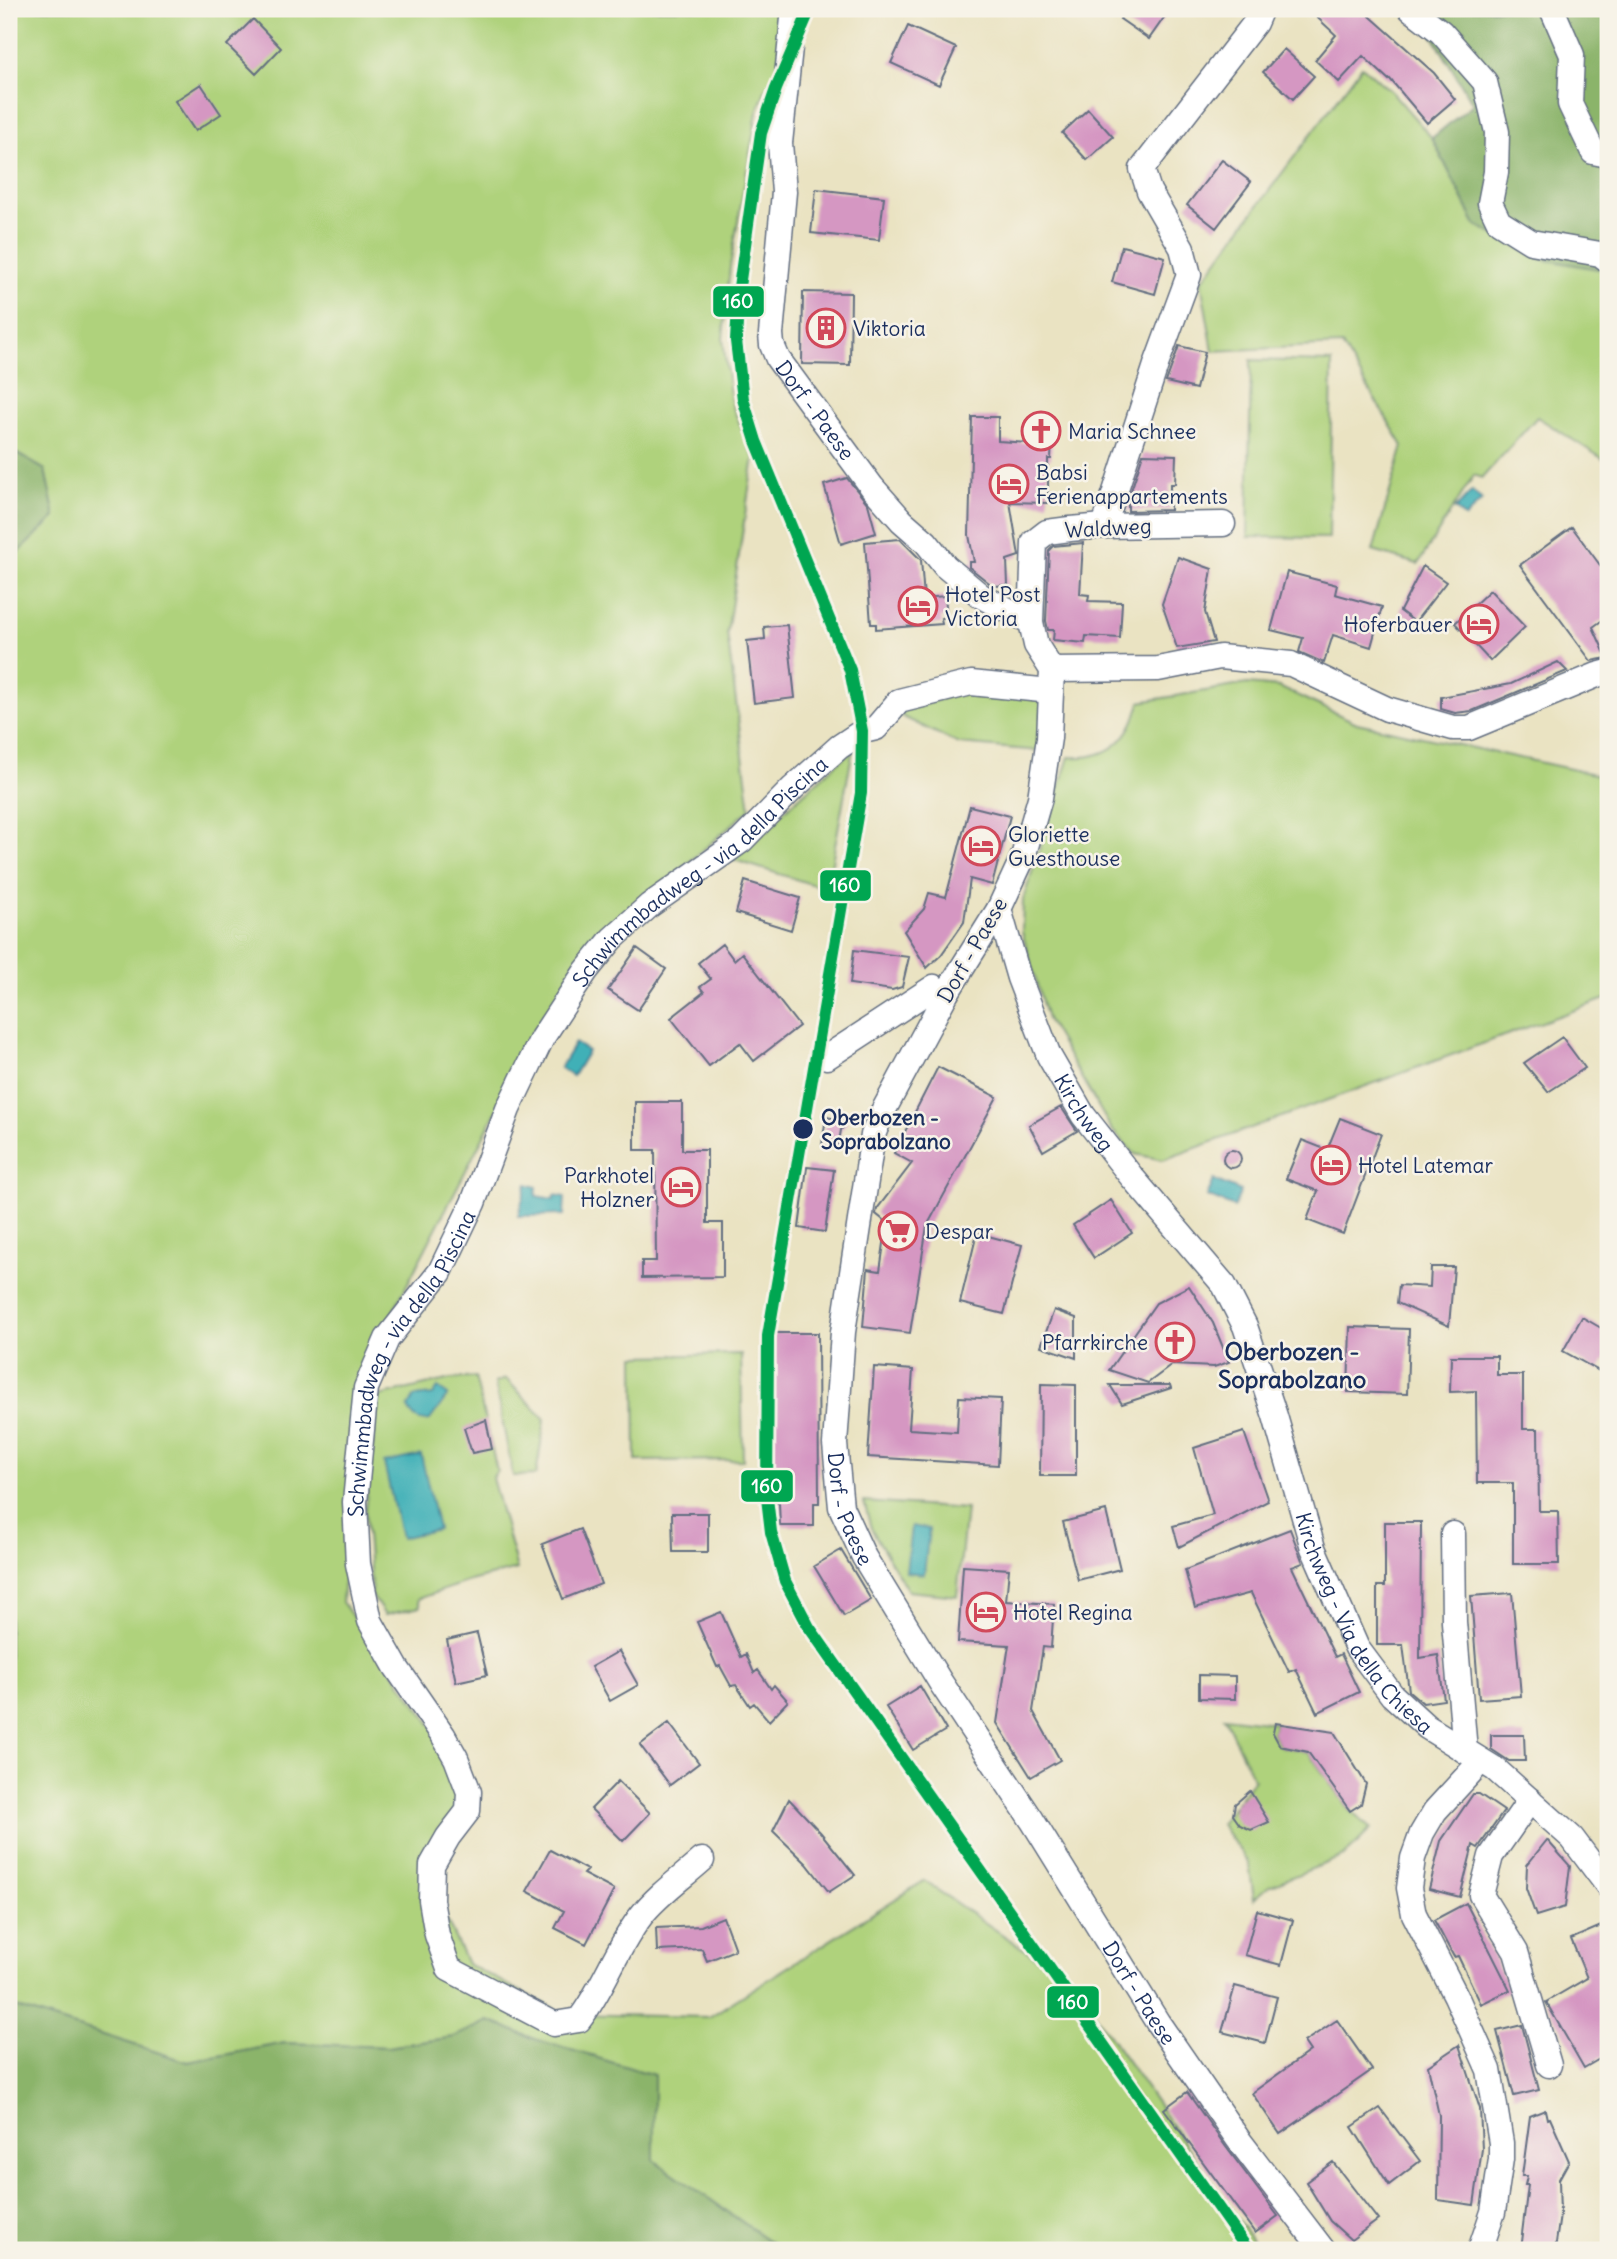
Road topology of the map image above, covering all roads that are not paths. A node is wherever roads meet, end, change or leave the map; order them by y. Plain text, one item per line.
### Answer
1 (794, 9) edge
2 (1261, 9) edge
3 (1411, 9) edge
4 (1552, 9) edge
5 (1608, 155) edge
6 (1608, 260) edge
7 (1223, 524) dead end
8 (1104, 526) junction
9 (1031, 622) junction
10 (1608, 672) edge
11 (1051, 681) junction
12 (999, 909) junction
13 (946, 994) junction
14 (827, 1057) dead end
15 (1224, 1285) joint
16 (1453, 1534) dead end
17 (1473, 1756) junction
18 (1530, 1800) junction
19 (702, 1860) dead end
20 (1608, 1886) edge
21 (1549, 2065) dead end
22 (1323, 2250) edge
23 (1480, 2250) edge

1 - 9 street, Dorf - Paese
2 - 8 street
3 - 6 street
4 - 5 street
7 - 8 street, Waldweg
8 - 9 street, Waldweg
9 - 11 street
10 - 11 street
11 - 12 street, Dorf - Paese
11 - 19 street, Schwimmbadweg - via della Piscina
12 - 13 street, Dorf - Paese
12 - 15 street, Kirchweg
13 - 14 street
13 - 22 street, Dorf - Paese
15 - 17 street, Kirchweg - Via della Chiesa
16 - 17 street
17 - 18 street, Kirchweg - Via della Chiesa
17 - 23 street
18 - 20 street, Kirchweg - Via della Chiesa
18 - 21 street

